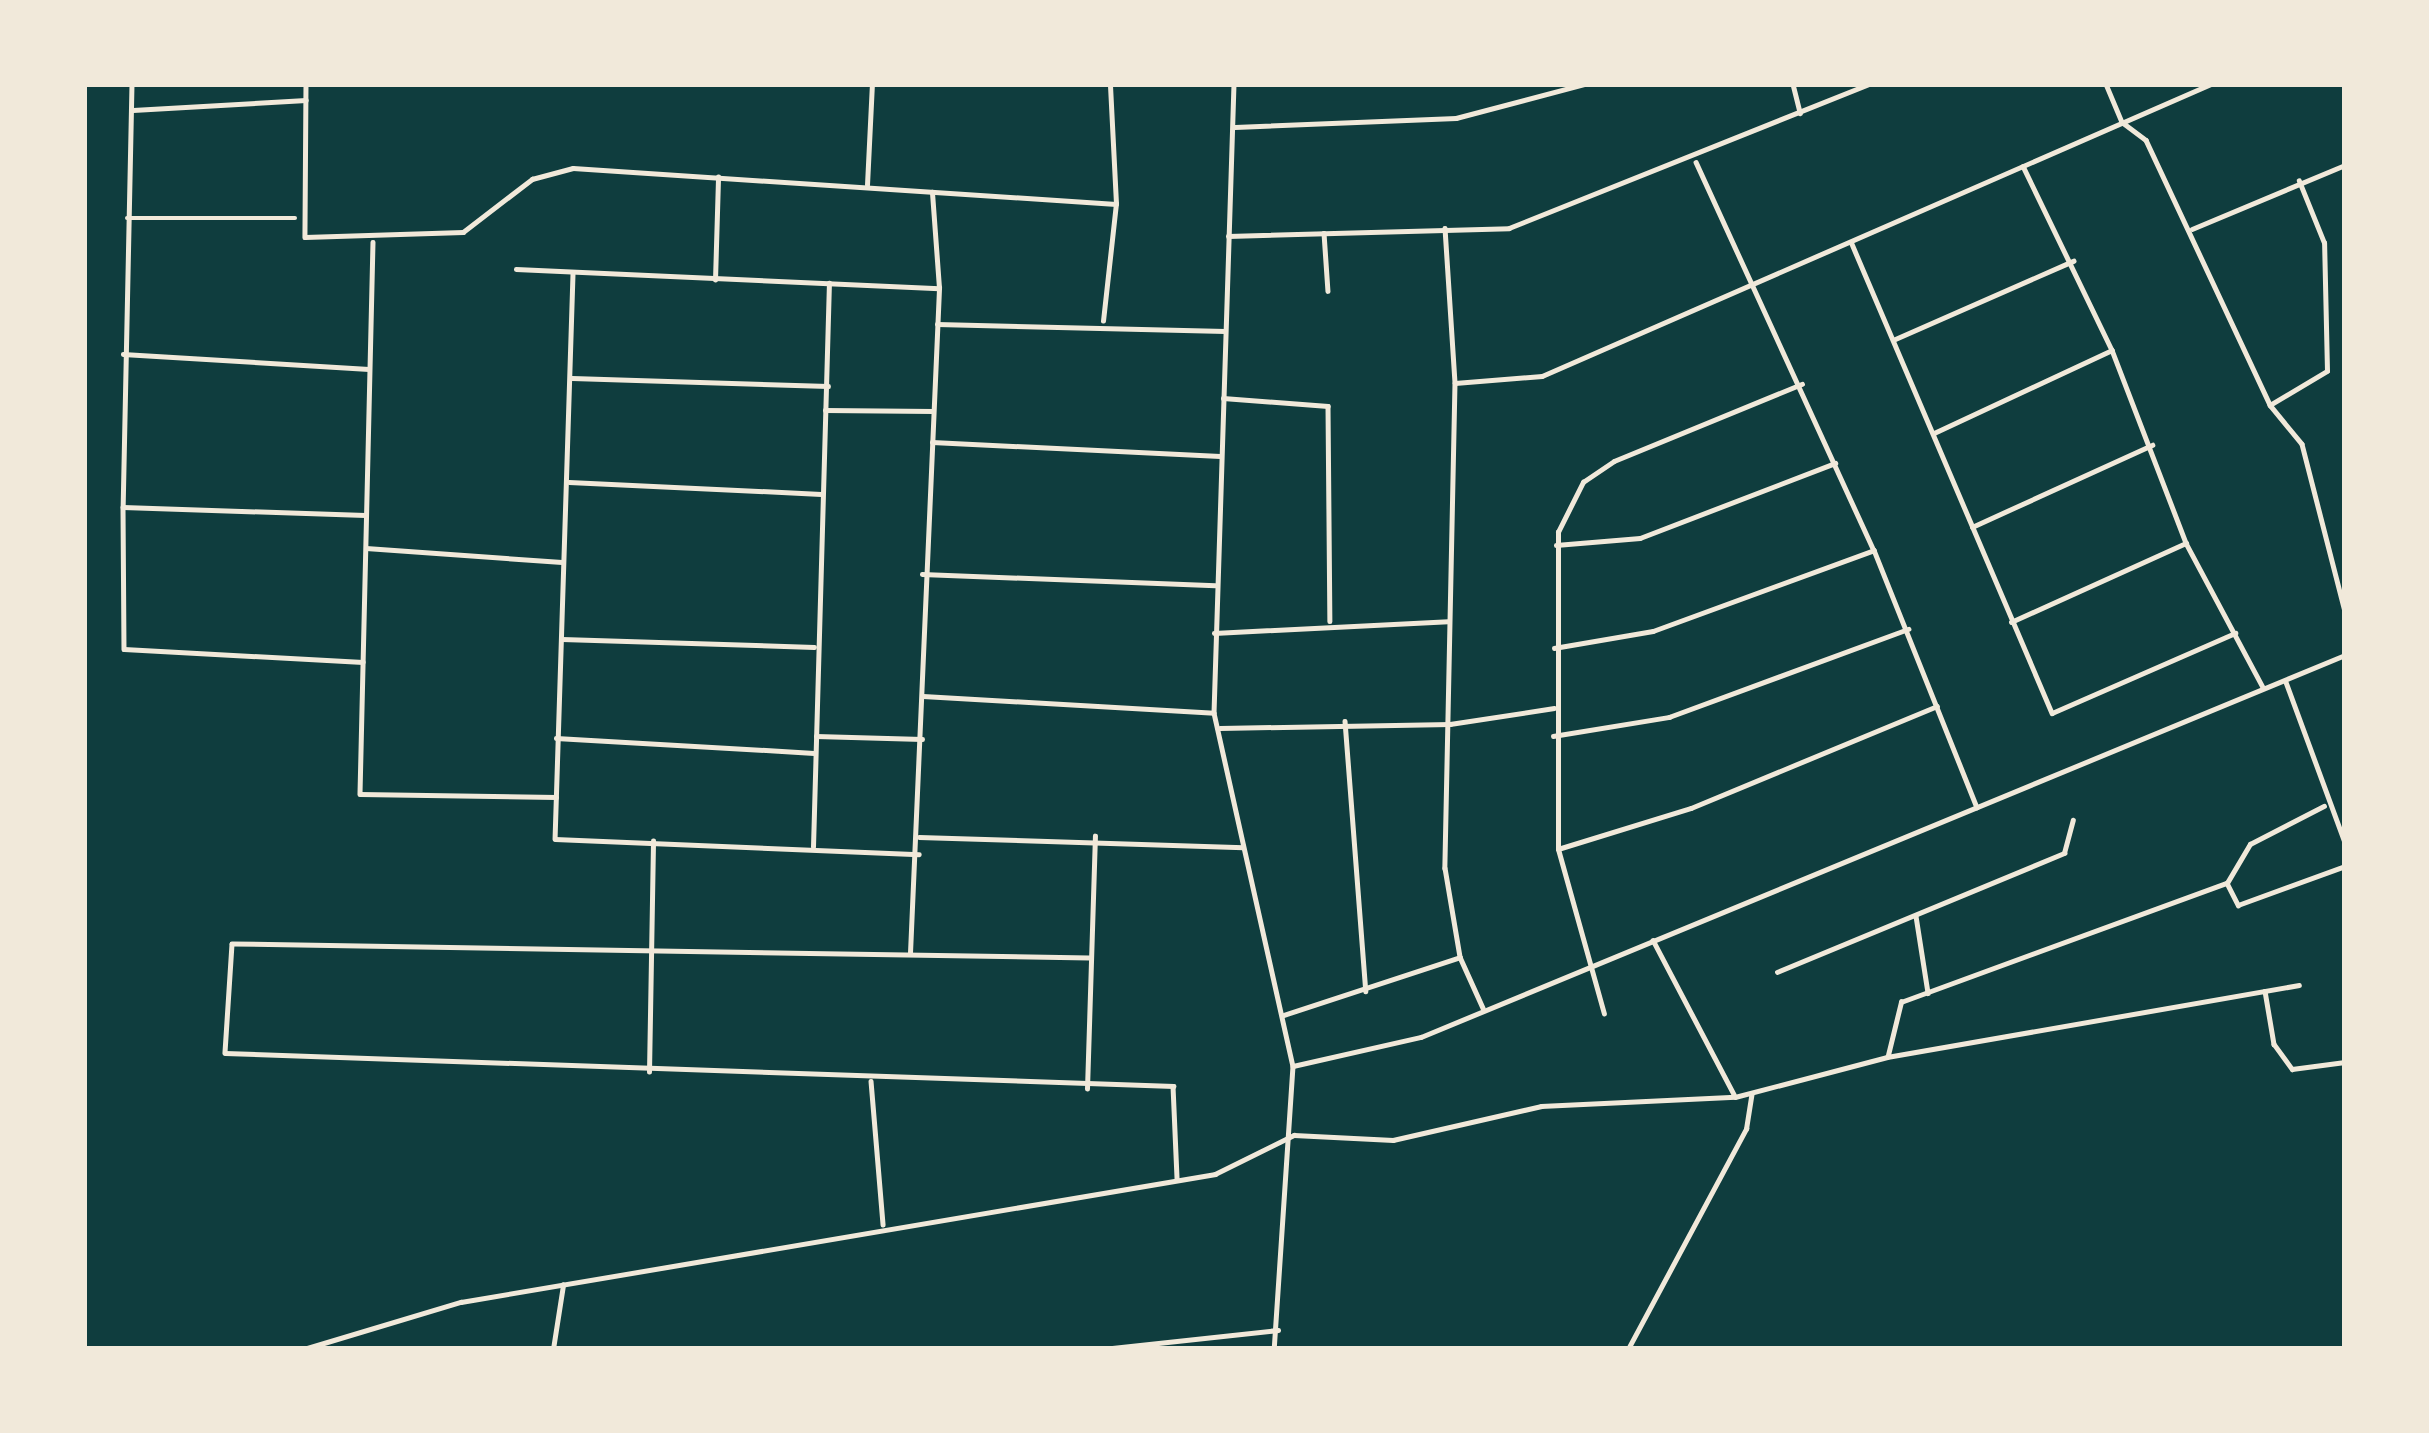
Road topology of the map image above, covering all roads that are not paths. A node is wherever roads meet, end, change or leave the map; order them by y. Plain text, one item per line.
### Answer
1 (132, 84) edge
2 (306, 84) edge
3 (872, 84) edge
4 (1110, 84) edge
5 (1234, 84) edge
6 (1585, 84) edge
7 (1793, 84) edge
8 (1869, 84) edge
9 (2106, 84) edge
10 (2211, 84) edge
11 (306, 100) junction
12 (133, 110) junction
13 (1800, 113) junction
14 (2122, 122) junction
15 (1235, 127) junction
16 (1696, 162) junction
17 (2024, 166) junction
18 (2345, 166) edge
19 (718, 177) junction
20 (2299, 181) junction
21 (867, 184) junction
22 (932, 192) junction
23 (1116, 204) junction
24 (127, 218) junction
25 (298, 218) junction
26 (1445, 228) junction
27 (2192, 230) junction
28 (1324, 233) junction
29 (1228, 236) junction
30 (373, 242) junction
31 (1852, 244) junction
32 (2073, 261) junction
33 (516, 269) dead end
34 (573, 274) junction
35 (715, 281) junction
36 (829, 284) junction
37 (1758, 284) junction
38 (939, 288) junction
39 (1328, 291) dead end
40 (1103, 321) junction
41 (938, 324) junction
42 (1226, 331) junction
43 (1893, 340) junction
44 (2112, 350) junction
45 (123, 354) junction
46 (370, 369) junction
47 (572, 378) junction
48 (1454, 383) junction
49 (1802, 384) junction
50 (828, 386) junction
51 (1222, 398) junction
52 (2270, 405) junction
53 (825, 410) junction
54 (935, 411) junction
55 (1934, 433) junction
56 (932, 442) junction
57 (2153, 445) junction
58 (1222, 456) junction
59 (1835, 464) junction
60 (569, 482) junction
61 (821, 494) junction
62 (123, 507) junction
63 (367, 515) junction
64 (1972, 527) junction
65 (2186, 542) junction
66 (1556, 545) junction
67 (366, 548) junction
68 (1874, 550) junction
69 (562, 562) junction
70 (922, 574) junction
71 (1215, 585) junction
72 (2345, 611) edge
73 (1330, 621) junction
74 (1450, 621) junction
75 (2011, 622) junction
76 (1908, 629) junction
77 (1214, 633) junction
78 (2235, 633) junction
79 (562, 639) junction
80 (814, 647) junction
81 (1554, 648) junction
82 (2345, 655) edge
83 (363, 662) junction
84 (2286, 682) junction
85 (2263, 687) junction
86 (923, 696) junction
87 (1937, 706) junction
88 (1554, 708) junction
89 (1214, 713) junction
90 (1345, 721) junction
91 (1450, 724) junction
92 (1217, 728) junction
93 (816, 736) junction
94 (1553, 736) junction
95 (556, 737) junction
96 (922, 739) junction
97 (816, 753) junction
98 (556, 797) junction
99 (2324, 806) junction
100 (1977, 807) junction
101 (2073, 820) dead end
102 (1095, 836) junction
103 (919, 837) junction
104 (653, 841) junction
105 (2345, 842) edge
106 (1244, 847) junction
107 (813, 849) junction
108 (1558, 849) junction
109 (920, 854) junction
110 (2345, 866) edge
111 (2227, 883) junction
112 (1916, 916) junction
113 (1653, 940) junction
114 (650, 949) junction
115 (910, 953) junction
116 (1460, 957) junction
117 (1089, 958) junction
118 (1584, 968) junction
119 (1777, 972) dead end
120 (2299, 985) dead end
121 (1366, 991) junction
122 (2265, 992) junction
123 (1928, 993) junction
124 (1484, 1010) junction
125 (1604, 1014) dead end
126 (1282, 1016) junction
127 (1887, 1057) junction
128 (2345, 1062) edge
129 (1293, 1066) junction
130 (649, 1072) junction
131 (871, 1081) junction
132 (1087, 1088) junction
133 (1752, 1094) junction
134 (1735, 1097) junction
135 (1294, 1135) junction
136 (1178, 1179) junction
137 (884, 1224) junction
138 (562, 1285) junction
139 (1278, 1330) junction
140 (304, 1349) edge
141 (553, 1349) edge
142 (1103, 1349) edge
143 (1274, 1349) edge
144 (1628, 1349) edge

1 - 12 street
2 - 11 street
3 - 21 street
4 - 23 street
5 - 15 street
6 - 15 street
7 - 13 street
8 - 13 street
9 - 14 street
10 - 14 street
11 - 12 street
11 - 25 street
12 - 24 street
13 - 16 street
14 - 17 street
14 - 27 street
15 - 29 street
16 - 26 street
16 - 37 street
17 - 31 street
17 - 32 street
18 - 20 street
19 - 21 street
19 - 30 street
19 - 35 street
20 - 27 street
20 - 52 street
21 - 22 street
22 - 23 street
22 - 38 street
23 - 40 street
24 - 25 street
24 - 45 street
25 - 30 street
26 - 28 street
26 - 48 street
27 - 52 street
28 - 29 street
28 - 39 street
29 - 42 street
30 - 46 street
31 - 37 street
31 - 43 street
32 - 43 street
32 - 44 street
33 - 34 street
34 - 35 street
34 - 47 street
35 - 36 street
36 - 38 street
36 - 50 street
37 - 48 street
37 - 49 street
38 - 41 street
40 - 41 street
40 - 42 street
41 - 54 street
42 - 51 street
43 - 55 street
44 - 55 street
44 - 57 street
45 - 46 street
45 - 62 street
46 - 63 street
47 - 50 street
47 - 60 street
48 - 74 street
49 - 59 street
49 - 66 street
50 - 53 street
51 - 58 street
51 - 73 street
52 - 72 street
53 - 54 street
53 - 61 street
54 - 56 street
55 - 64 street
56 - 58 street
56 - 70 street
57 - 64 street
57 - 65 street
58 - 71 street
59 - 66 street
59 - 68 street
60 - 61 street
60 - 69 street
61 - 80 street
62 - 63 street
62 - 83 street
63 - 67 street
64 - 75 street
65 - 75 street
65 - 78 street
66 - 81 street
67 - 69 street
67 - 83 street
68 - 76 street
68 - 81 street
69 - 79 street
70 - 71 street
70 - 86 street
71 - 77 street
73 - 74 street
73 - 77 street
74 - 91 street
75 - 78 street
76 - 87 street
76 - 94 street
77 - 89 street
78 - 85 street
79 - 80 street
79 - 95 street
80 - 93 street
81 - 88 street
82 - 84 street
83 - 98 street
84 - 85 street
84 - 99 street
85 - 100 street
86 - 89 street
86 - 96 street
87 - 100 street
87 - 108 street
88 - 91 street
88 - 94 street
89 - 92 street
90 - 91 street
90 - 92 street
90 - 121 street
91 - 116 street
92 - 106 street
93 - 96 street
93 - 97 street
94 - 108 street
95 - 97 street
95 - 98 street
96 - 103 street
97 - 107 street
98 - 104 street
99 - 105 street
99 - 111 street
100 - 113 street
101 - 112 street
102 - 103 street
102 - 106 street
102 - 117 street
103 - 109 street
104 - 107 street
104 - 114 street
106 - 126 street
107 - 109 street
108 - 118 street
109 - 115 street
110 - 111 street
111 - 123 street
112 - 119 street
112 - 123 street
113 - 118 street
113 - 134 street
114 - 115 street
114 - 130 street
114 - 130 street
115 - 117 street
116 - 121 street
116 - 124 street
117 - 132 street
118 - 124 street
118 - 125 street
120 - 122 street
121 - 126 street
122 - 127 street
122 - 128 street
123 - 127 street
124 - 129 street
126 - 129 street
127 - 133 street
129 - 135 street
130 - 131 street
131 - 132 street
131 - 137 street
132 - 136 street
133 - 134 street
133 - 144 street
134 - 135 street
135 - 136 street
135 - 139 street
136 - 137 street
137 - 138 street
138 - 140 street
138 - 141 street
139 - 142 street
139 - 143 street

